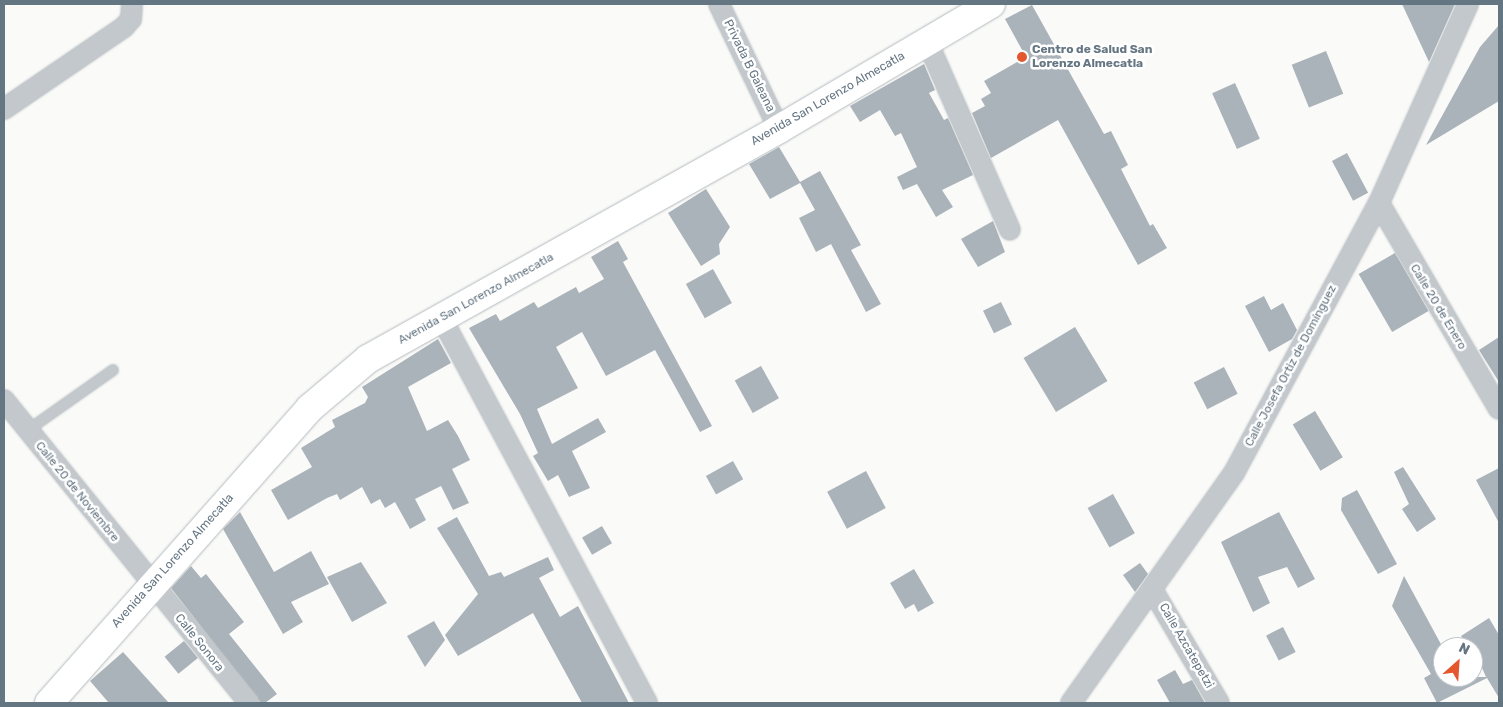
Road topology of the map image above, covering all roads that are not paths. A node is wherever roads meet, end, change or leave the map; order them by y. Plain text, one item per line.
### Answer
1 (132, 4) edge
2 (718, 4) edge
3 (991, 4) edge
4 (1468, 4) edge
5 (927, 41) junction
6 (4, 109) edge
7 (780, 129) junction
8 (1379, 203) junction
9 (1010, 230) dead end
10 (442, 319) junction
11 (113, 370) dead end
12 (4, 400) edge
13 (1499, 409) edge
14 (28, 430) junction
15 (150, 584) junction
16 (1152, 588) junction
17 (49, 703) edge
18 (249, 703) edge
19 (647, 703) edge
20 (1071, 703) edge
21 (1220, 703) edge

1 - 6 street
2 - 7 street, Privada B Galeana
3 - 5 main road, Avenida San Lorenzo Almecatla
4 - 8 street, Calle Josefa Ortiz de Domínguez
5 - 7 main road, Avenida San Lorenzo Almecatla
5 - 9 street
7 - 10 main road, Avenida San Lorenzo Almecatla
8 - 13 street, Calle 20 de Enero
8 - 16 street, Calle Josefa Ortiz de Domínguez
10 - 15 main road, Avenida San Lorenzo Almecatla
10 - 19 street
11 - 14 lane
12 - 14 street, Calle 20 de Noviembre
14 - 15 street, Calle 20 de Noviembre
15 - 17 main road, Avenida San Lorenzo Almecatla
15 - 18 street, Calle Sonora
16 - 20 street, Calle Josefa Ortiz de Domínguez
16 - 21 street, Calle Azcatepetzi

